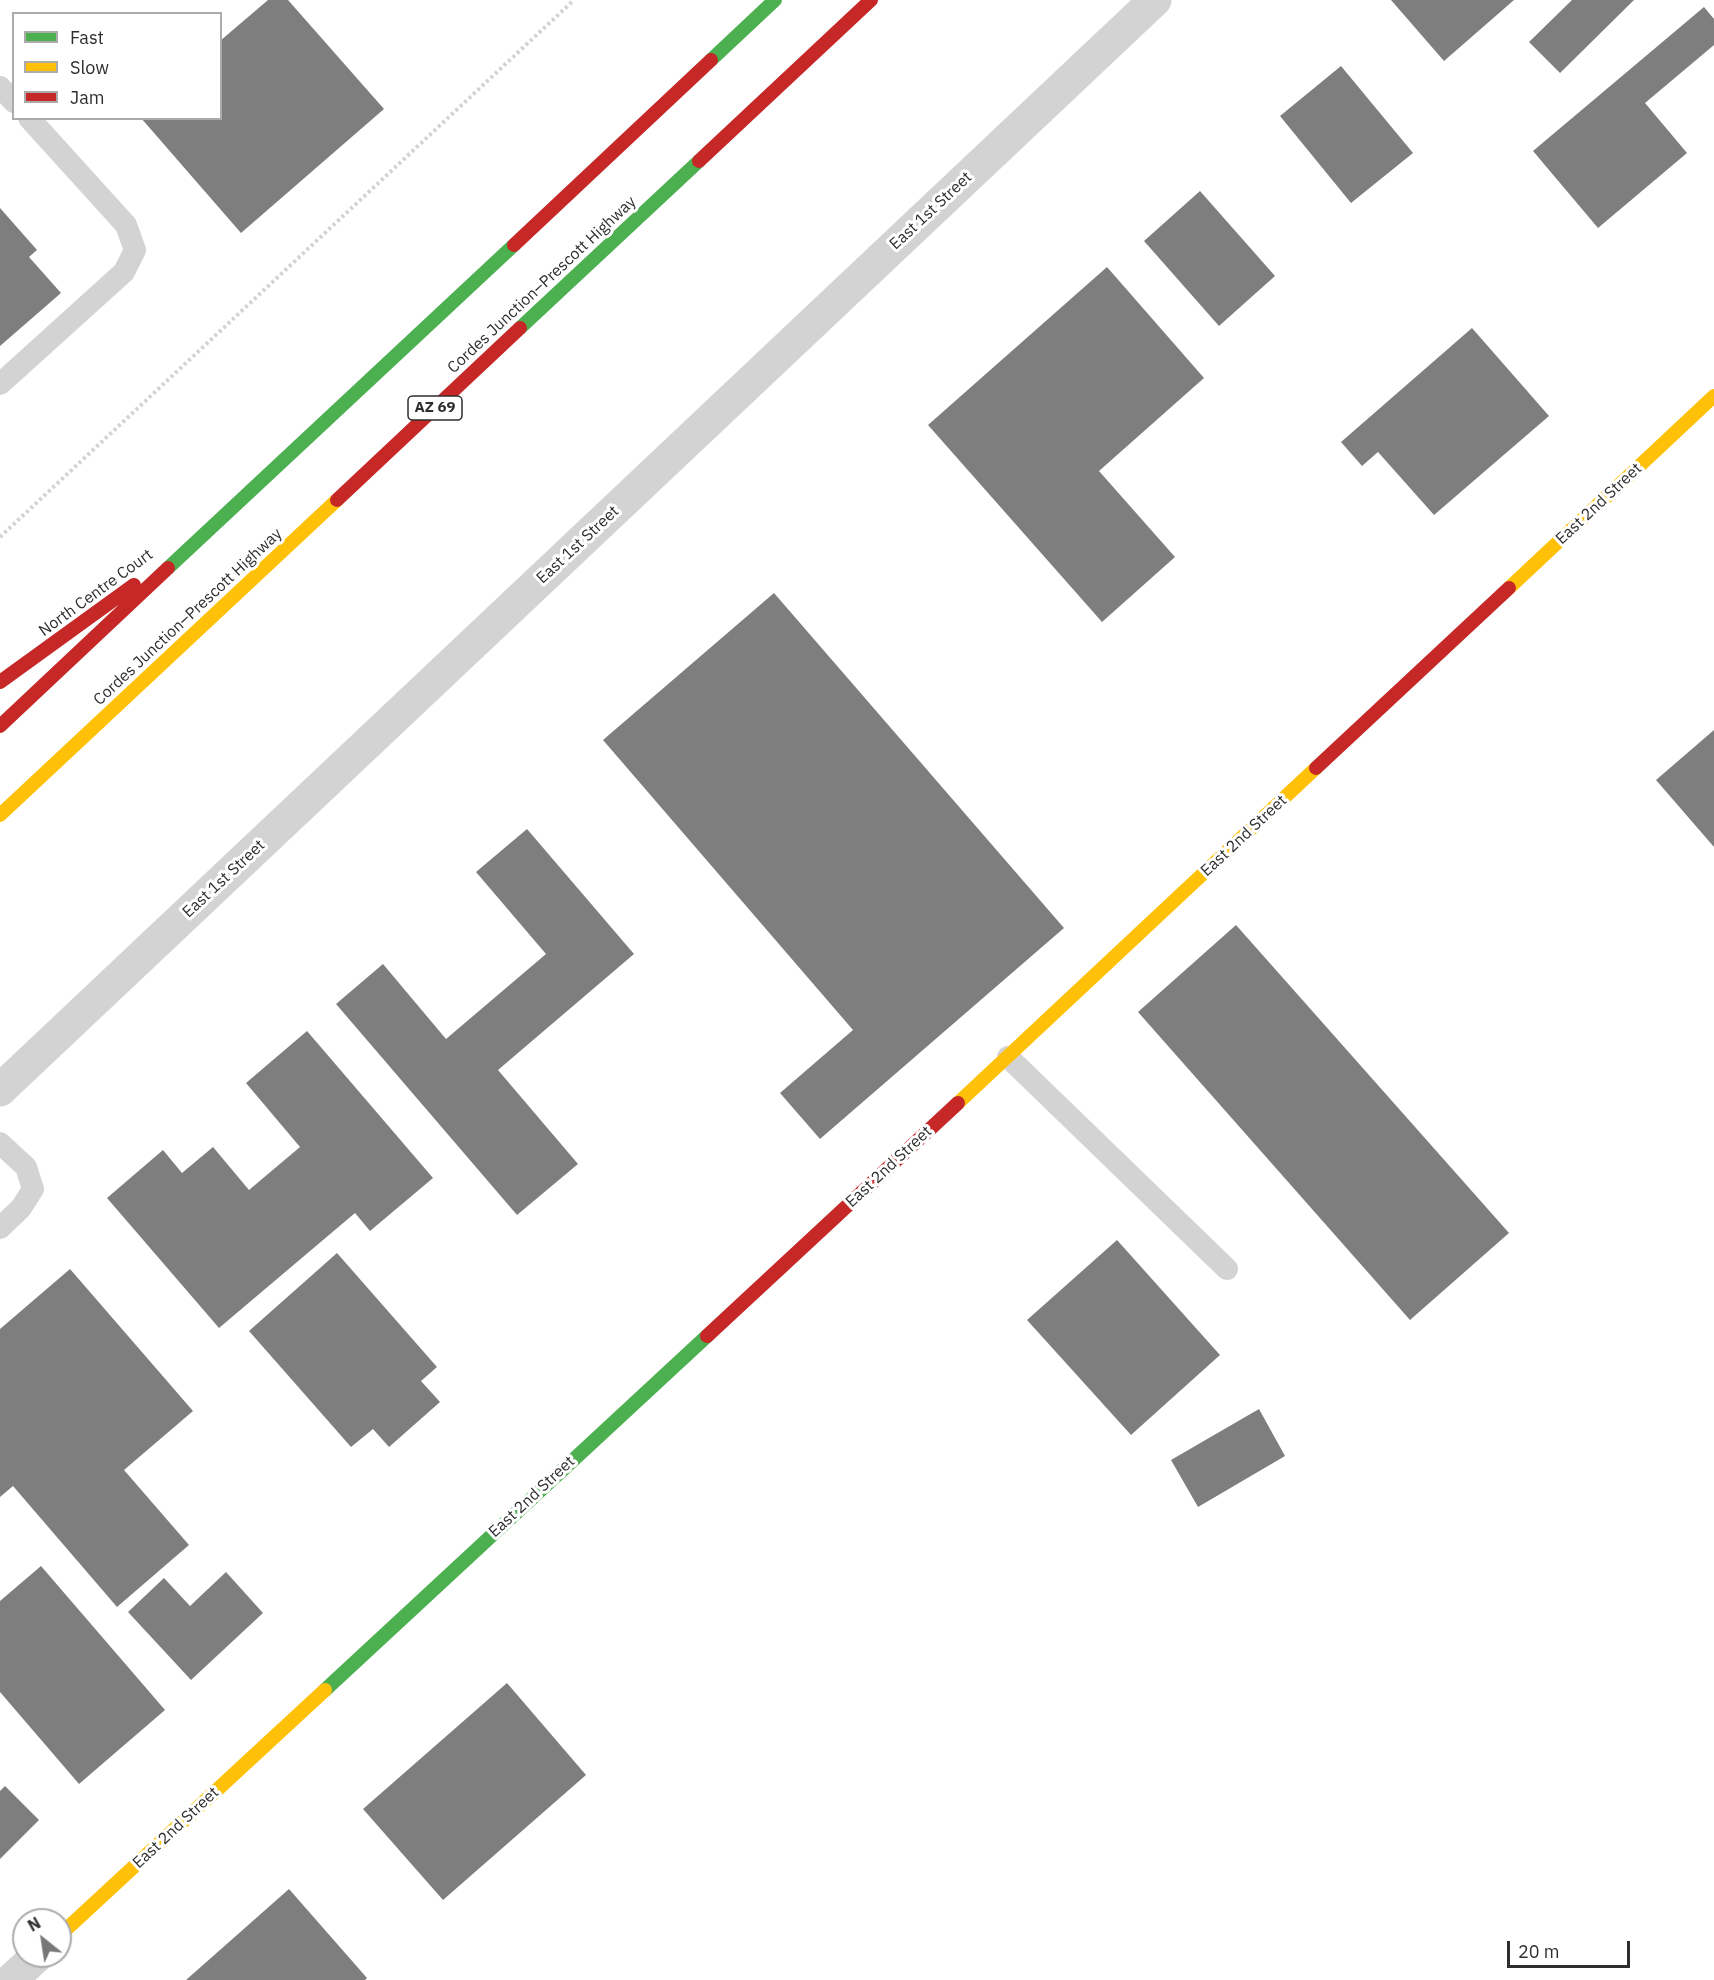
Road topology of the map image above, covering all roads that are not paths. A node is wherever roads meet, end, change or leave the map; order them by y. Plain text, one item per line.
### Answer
1 (775, 0) edge
2 (871, 0) edge
3 (1155, 0) edge
4 (0, 87) edge
5 (12, 100) edge
6 (31, 120) edge
7 (0, 384) edge
8 (1714, 396) edge
9 (211, 529) junction
10 (0, 682) edge
11 (0, 726) edge
12 (0, 815) edge
13 (1008, 1057) junction
14 (0, 1090) edge
15 (0, 1143) edge
16 (0, 1228) edge
17 (1227, 1269) dead end
18 (72, 1924) edge
19 (24, 1968) edge
20 (11, 1980) edge

1 - 9 street
2 - 12 street, Cordes Junction–Prescott Highway / AZ 69
3 - 14 street, East 1st Street
4 - 5 lane
6 - 7 lane
8 - 13 street, East 2nd Street
9 - 10 street, North Centre Court
9 - 11 street
13 - 17 lane
13 - 18 street, East 2nd Street
15 - 16 lane
19 - 20 street

